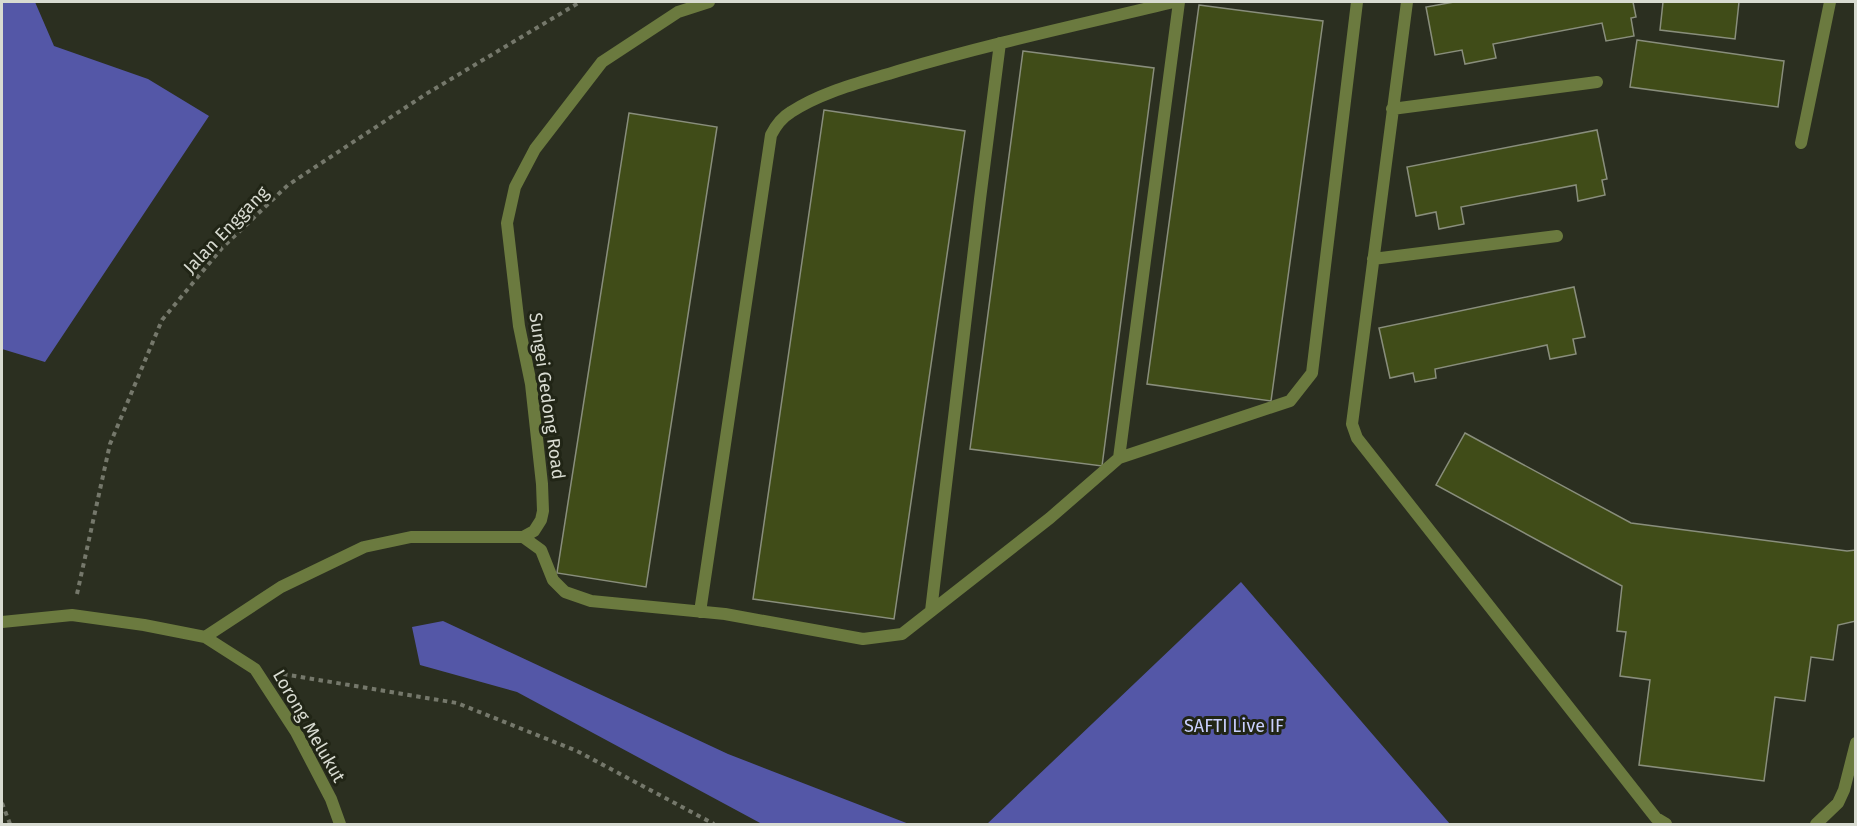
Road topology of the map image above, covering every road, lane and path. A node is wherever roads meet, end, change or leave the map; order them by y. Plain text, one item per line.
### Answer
1 (580, 2) edge
2 (709, 2) edge
3 (1174, 2) edge
4 (1179, 2) edge
5 (1357, 2) edge
6 (1407, 2) edge
7 (1830, 2) edge
8 (1000, 43) junction
9 (1598, 82) dead end
10 (1392, 110) junction
11 (1802, 143) dead end
12 (1557, 236) dead end
13 (1373, 259) junction
14 (1119, 458) junction
15 (523, 537) junction
16 (931, 611) junction
17 (700, 612) junction
18 (72, 615) junction
19 (2, 622) edge
20 (205, 637) junction
21 (255, 669) junction
22 (1856, 743) edge
23 (2, 803) edge
24 (10, 825) edge
25 (340, 825) edge
26 (714, 825) edge
27 (1666, 825) edge
28 (1816, 825) edge

1 - 18 path, Jalan Enggang
2 - 15 lane, Sungei Gedong Road
3 - 8 lane
4 - 14 lane
5 - 14 lane
6 - 10 lane
7 - 11 lane
8 - 16 lane
8 - 17 lane
9 - 10 lane
10 - 13 lane
12 - 13 lane
13 - 27 lane
14 - 16 lane
15 - 17 lane
15 - 20 lane
16 - 17 lane
18 - 19 lane
18 - 20 lane
20 - 21 lane, Lorong Melukut
21 - 25 lane, Lorong Melukut
21 - 26 path
22 - 28 lane
23 - 24 path

